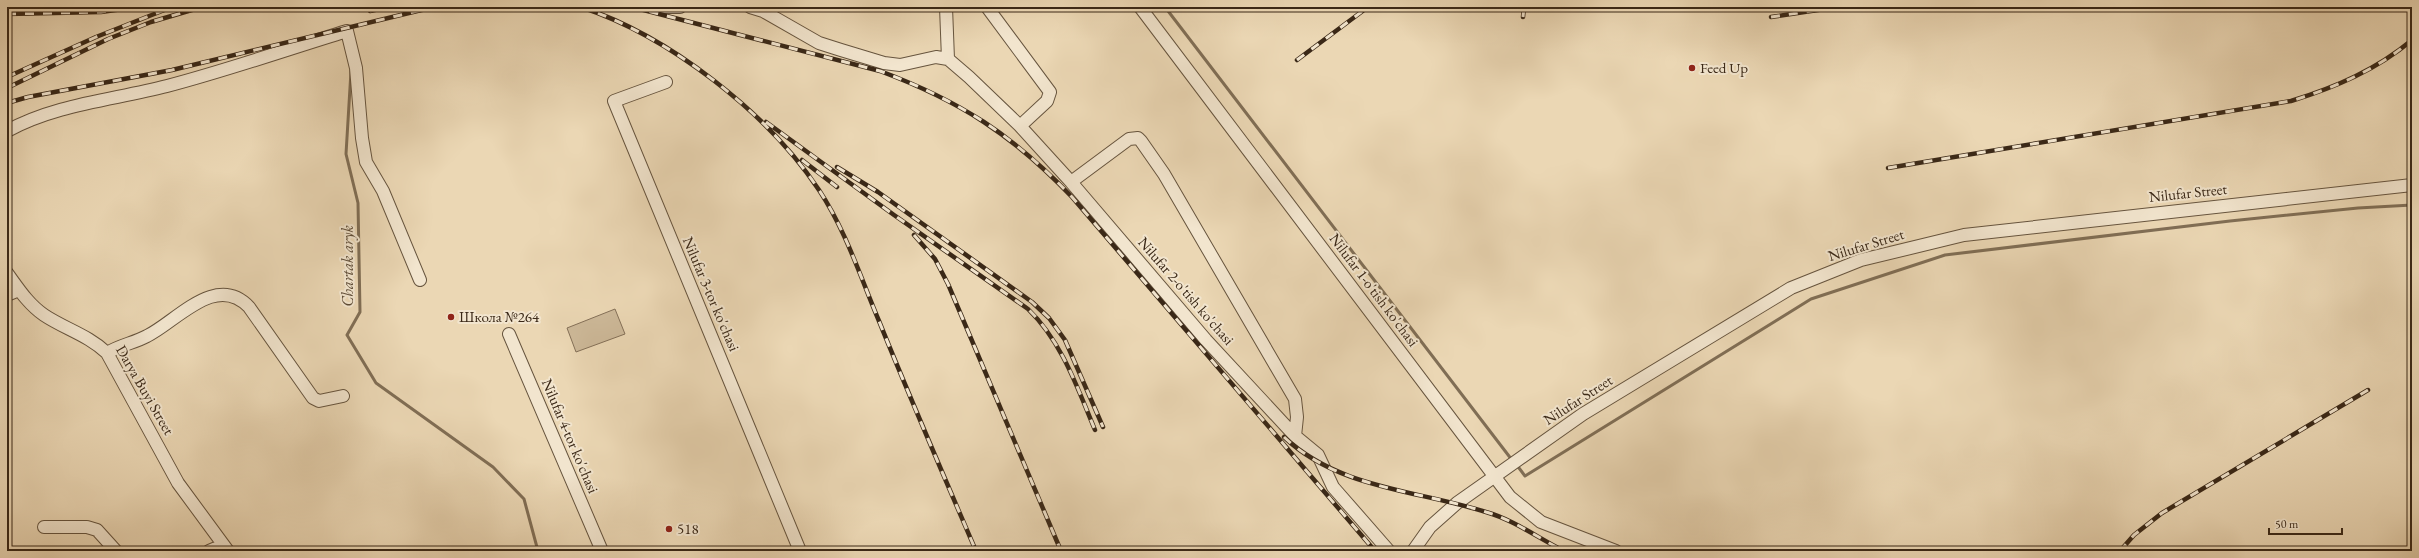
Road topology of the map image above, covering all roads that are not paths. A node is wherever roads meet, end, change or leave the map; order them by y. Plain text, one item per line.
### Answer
1 (661, 7) edge
2 (680, 7) edge
3 (750, 7) edge
4 (946, 7) edge
5 (987, 7) edge
6 (1140, 7) edge
7 (948, 59) junction
8 (666, 82) dead end
9 (1020, 126) junction
10 (7, 131) edge
11 (1071, 182) junction
12 (2412, 185) edge
13 (7, 273) edge
14 (420, 280) dead end
15 (19, 290) junction
16 (7, 295) edge
17 (509, 334) dead end
18 (107, 353) junction
19 (343, 396) dead end
20 (1295, 436) junction
21 (1494, 477) junction
22 (44, 527) dead end
23 (226, 548) edge
24 (116, 551) edge
25 (209, 551) edge
26 (602, 551) edge
27 (800, 551) edge
28 (1389, 551) edge
29 (1413, 551) edge
30 (1616, 551) edge

1 - 2 street
3 - 7 street
4 - 7 street
5 - 9 street
6 - 21 street, Nilufar 1-o'tish ko'chasi
7 - 9 street, Nilufar 2-o'tish ko'chasi
8 - 27 street, Nilufar 3-tor ko'chasi
9 - 11 street, Nilufar 2-o'tish ko'chasi
10 - 14 street
11 - 20 street, Nilufar 2-o'tish ko'chasi
11 - 20 street
12 - 21 street, Nilufar Street
13 - 15 street, Darya Buyi Street
15 - 16 street
15 - 18 street, Darya Buyi Street
17 - 26 street, Nilufar 4-tor ko'chasi
18 - 19 street
18 - 23 street, Darya Buyi Street
20 - 28 street, Nilufar 2-o'tish ko'chasi
21 - 29 street, Nilufar Street
21 - 30 street, Nilufar 1-o'tish ko'chasi
22 - 24 street
23 - 25 street

